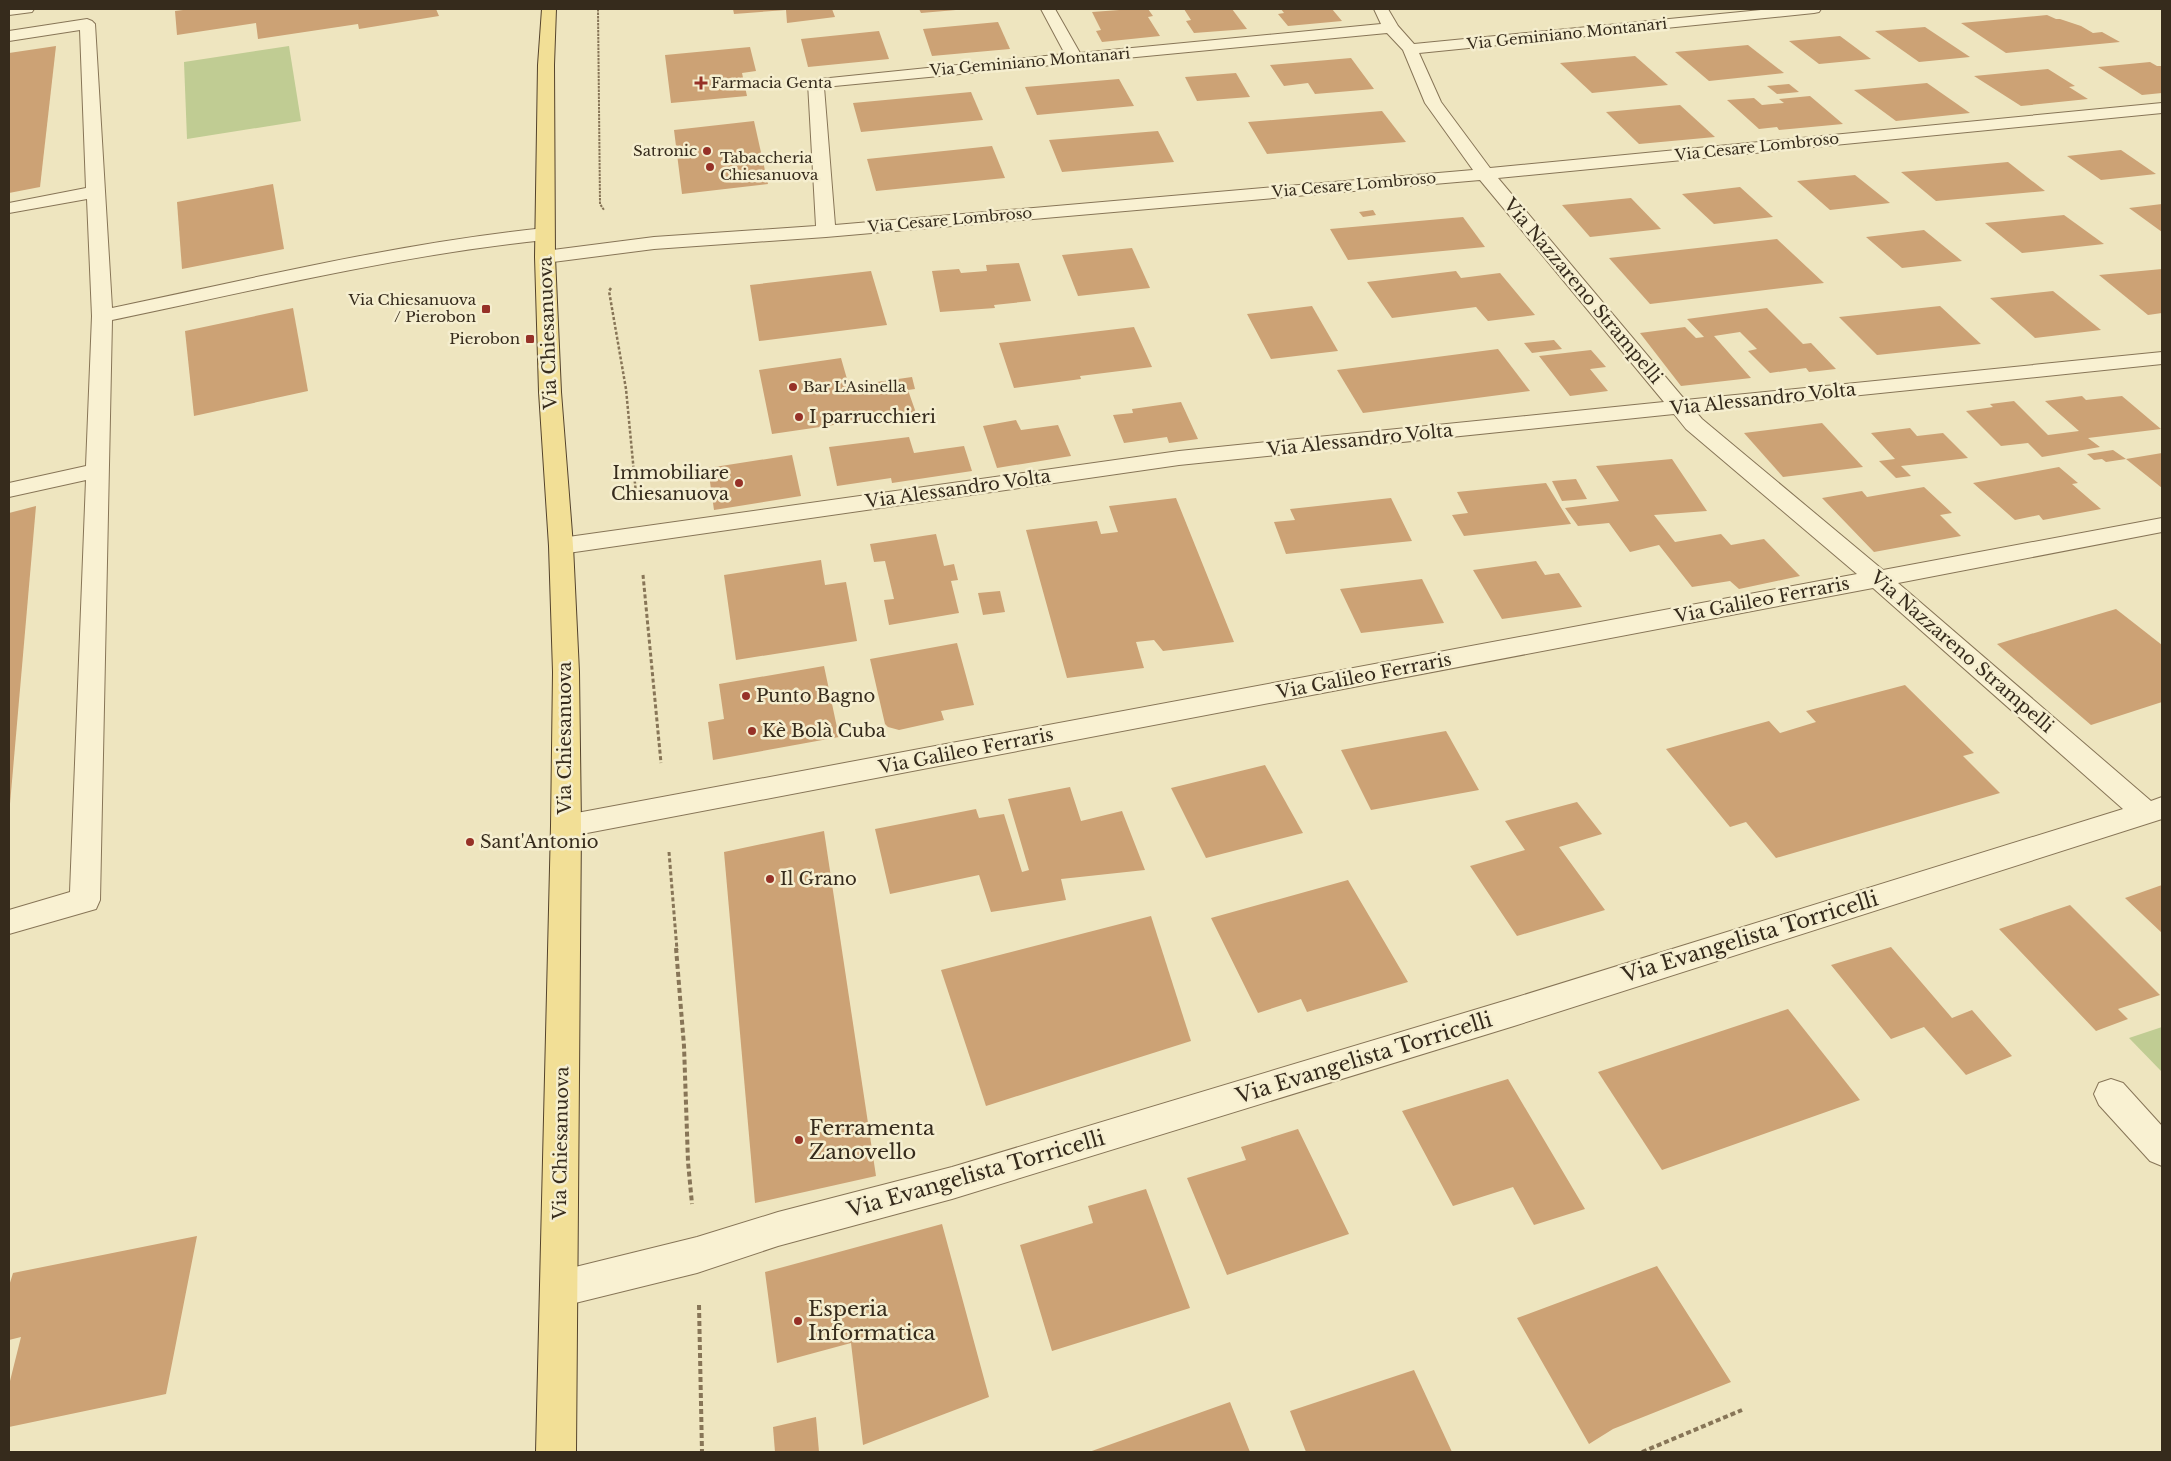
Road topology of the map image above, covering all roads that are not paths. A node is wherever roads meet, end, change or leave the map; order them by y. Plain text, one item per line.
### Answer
1 (27, 9) edge
2 (549, 9) edge
3 (1048, 9) edge
4 (1381, 9) edge
5 (1814, 9) edge
6 (9, 11) edge
7 (1391, 28) junction
8 (9, 36) edge
9 (1410, 50) junction
10 (1075, 58) junction
11 (2162, 108) edge
12 (1485, 174) junction
13 (95, 192) junction
14 (9, 208) edge
15 (826, 231) junction
16 (545, 245) junction
17 (102, 316) junction
18 (2162, 358) edge
19 (1681, 408) junction
20 (97, 471) junction
21 (9, 490) edge
22 (2162, 525) edge
23 (561, 546) junction
24 (1878, 578) junction
25 (2154, 810) edge
26 (566, 826) junction
27 (9, 922) edge
28 (2111, 1094) dead end
29 (2162, 1150) edge
30 (560, 1289) junction
31 (556, 1452) edge

1 - 6 street
2 - 16 main road, Via Chiesanuova
3 - 10 street
4 - 7 street, Via Nazzareno Strampelli
5 - 9 street, Via Geminiano Montanari
7 - 9 street, Via Nazzareno Strampelli
7 - 10 street, Via Geminiano Montanari
8 - 13 street
9 - 12 street, Via Nazzareno Strampelli
10 - 15 street, Via Geminiano Montanari
11 - 12 street, Via Cesare Lombroso
12 - 15 street, Via Cesare Lombroso
12 - 19 street, Via Nazzareno Strampelli
13 - 14 street
13 - 17 street
15 - 16 street, Via Cesare Lombroso
16 - 17 street, Via Chiesanuova
16 - 23 main road, Via Chiesanuova
17 - 20 street
18 - 19 street, Via Alessandro Volta
19 - 23 street, Via Alessandro Volta
19 - 24 street, Via Nazzareno Strampelli
20 - 21 street
20 - 27 street
22 - 24 street, Via Galileo Ferraris
23 - 26 main road, Via Chiesanuova
24 - 25 street, Via Nazzareno Strampelli
24 - 26 street, Via Galileo Ferraris
25 - 30 street, Via Evangelista Torricelli
26 - 30 main road, Via Chiesanuova
28 - 29 street
30 - 31 main road, Via Chiesanuova

